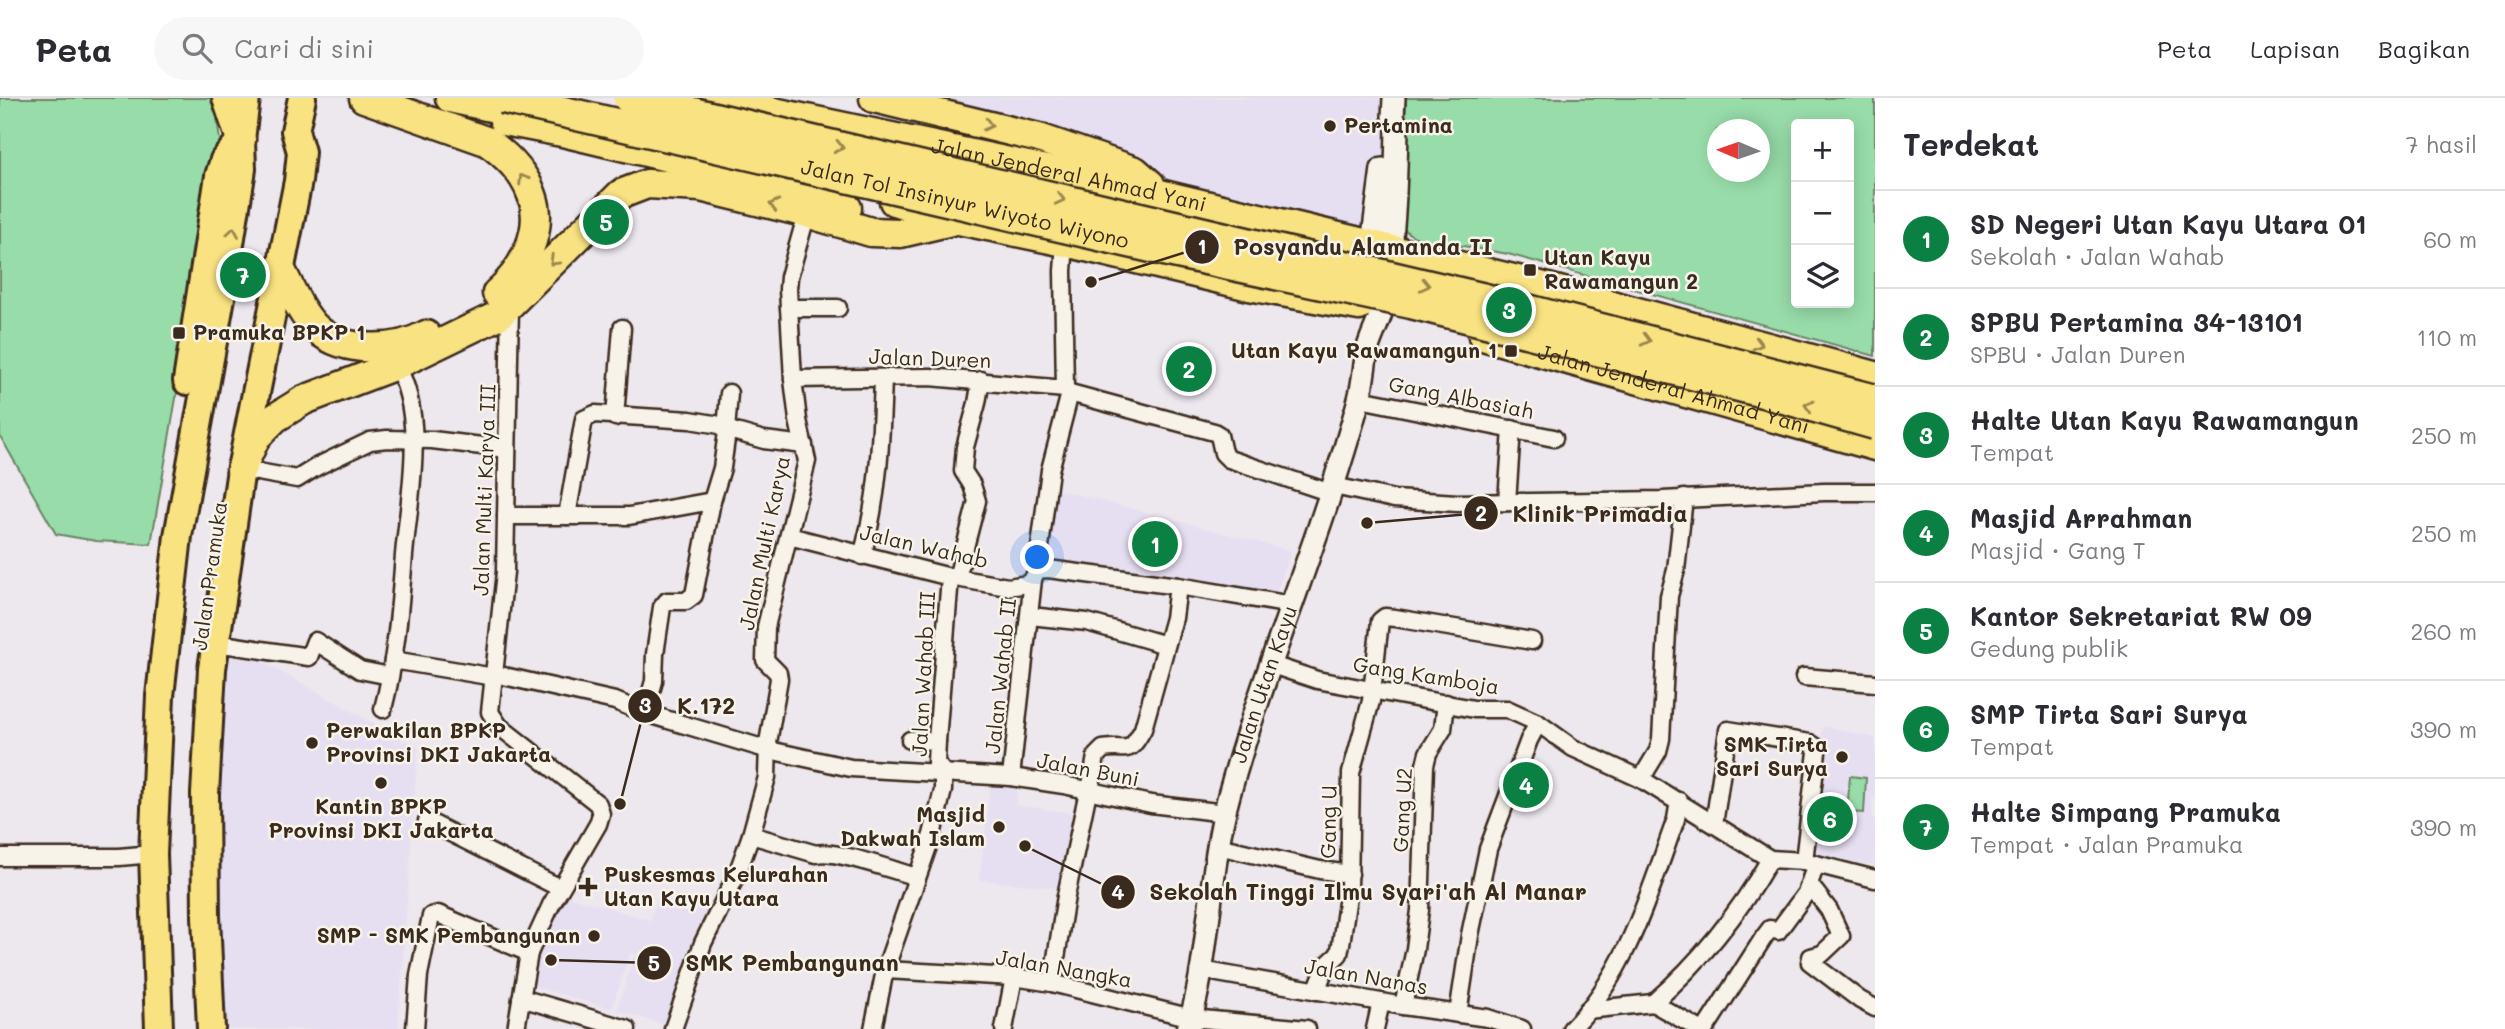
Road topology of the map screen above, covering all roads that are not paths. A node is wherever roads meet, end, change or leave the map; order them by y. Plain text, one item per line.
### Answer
1 (227, 98) edge
2 (246, 98) edge
3 (302, 98) edge
4 (364, 98) edge
5 (382, 98) edge
6 (450, 98) edge
7 (503, 98) edge
8 (629, 98) edge
9 (708, 98) edge
10 (777, 98) edge
11 (874, 98) edge
12 (1394, 108) edge
13 (295, 131) junction
14 (241, 140) junction
15 (1089, 178) junction
16 (1164, 195) junction
17 (803, 200) junction
18 (949, 217) junction
19 (1065, 242) junction
20 (1381, 247) junction
21 (281, 270) junction
22 (498, 302) junction
23 (789, 308) junction
24 (838, 308) dead end
25 (1373, 309) junction
26 (1692, 327) junction
27 (622, 328) dead end
28 (399, 368) junction
29 (1875, 376) edge
30 (883, 378) junction
31 (793, 379) junction
32 (981, 380) junction
33 (1675, 390) junction
34 (1067, 391) junction
35 (729, 393) dead end
36 (1360, 399) junction
37 (1875, 400) edge
38 (615, 417) junction
39 (1875, 425) edge
40 (1512, 429) junction
41 (726, 432) junction
42 (1554, 438) dead end
43 (412, 441) junction
44 (804, 444) junction
45 (1875, 446) edge
46 (507, 449) junction
47 (244, 460) junction
48 (1332, 489) junction
49 (221, 492) junction
50 (1875, 492) edge
51 (1684, 498) junction
52 (712, 501) junction
53 (1507, 502) junction
54 (506, 516) junction
55 (567, 516) junction
56 (178, 536) junction
57 (789, 536) junction
58 (158, 553) junction
59 (862, 556) junction
60 (1035, 574) junction
61 (953, 578) junction
62 (1178, 586) junction
63 (1292, 605) junction
64 (1030, 616) junction
65 (1532, 640) dead end
66 (216, 643) junction
67 (1166, 645) junction
68 (1272, 665) junction
69 (391, 668) junction
70 (495, 676) junction
71 (1804, 677) dead end
72 (1875, 683) edge
73 (1372, 690) junction
74 (1446, 703) junction
75 (383, 709) dead end
76 (645, 713) junction
77 (1538, 723) junction
78 (910, 740) dead end
79 (937, 741) junction
80 (769, 750) junction
81 (190, 760) junction
82 (943, 772) junction
83 (1011, 777) junction
84 (1641, 779) junction
85 (1089, 791) junction
86 (205, 794) junction
87 (1679, 801) junction
88 (1225, 813) junction
89 (1715, 818) dead end
90 (427, 821) dead end
91 (751, 835) junction
92 (1217, 846) junction
93 (145, 855) junction
94 (0, 857) edge
95 (1770, 859) junction
96 (1810, 862) junction
97 (1350, 874) junction
98 (917, 877) junction
99 (1875, 878) edge
100 (1810, 885) junction
101 (560, 888) junction
102 (529, 953) junction
103 (885, 970) junction
104 (1201, 970) junction
105 (1014, 977) junction
106 (1052, 984) junction
107 (1316, 991) junction
108 (521, 998) junction
109 (1381, 1002) junction
110 (1653, 1003) junction
111 (1403, 1006) junction
112 (1875, 1008) edge
113 (1587, 1010) junction
114 (1458, 1014) junction
115 (1190, 1023) edge
116 (604, 1025) edge
117 (145, 1029) edge
118 (159, 1029) edge
119 (195, 1029) edge
120 (211, 1029) edge
121 (415, 1029) edge
122 (516, 1029) edge
123 (627, 1029) edge
124 (673, 1029) edge
125 (873, 1029) edge
126 (1004, 1029) edge
127 (1299, 1029) edge
128 (1307, 1029) edge
129 (1376, 1029) edge
130 (1522, 1029) edge
131 (1571, 1029) edge
132 (1702, 1029) edge

1 - 14 highway
2 - 14 main road, Jalan Pramuka
3 - 13 main road, Jalan Pramuka
22 -> 4 highway
5 - 17 highway
6 - 18 highway, Jalan Jenderal Ahmad Yani
39 -> 7 highway, Jalan Tol Insinyur Wiyoto Wiyono, bridge
8 -> 37 highway, Jalan Tol Insinyur Wiyoto Wiyono, bridge
9 - 15 highway, Jalan Jenderal Ahmad Yani
10 - 15 highway
11 -> 16 highway
12 - 20 street, Jalan Utan Kayu
13 - 21 main road, Jalan Pramuka
13 - 49 main road, Jalan Pramuka
56 -> 14 main road, Jalan Pramuka
14 - 58 main road, Jalan Pramuka
15 - 16 highway, Jalan Jenderal Ahmad Yani
16 - 20 highway, Jalan Jenderal Ahmad Yani
17 - 18 highway
17 -> 22 highway
17 - 23 street, Jalan Multi Karya
18 - 19 highway, Jalan Jenderal Ahmad Yani
19 - 25 highway, Jalan Jenderal Ahmad Yani
19 - 34 street
20 - 25 street, Jalan Utan Kayu
20 - 26 highway, Jalan Jenderal Ahmad Yani
21 - 22 highway
21 - 47 main road, Jalan Pramuka
22 - 28 highway
22 - 46 street, Jalan Multi Karya III
23 - 24 street
23 - 31 street, Jalan Multi Karya
25 - 33 highway, Jalan Jenderal Ahmad Yani
25 - 36 street, Jalan Utan Kayu
26 -> 29 highway, Jalan Jenderal Ahmad Yani
26 - 33 highway
27 - 38 street
28 - 43 street
28 - 47 highway
30 - 31 street, Jalan Duren
30 - 32 street, Jalan Duren
30 - 59 street
31 - 44 street, Jalan Multi Karya
32 - 34 street, Jalan Duren
32 - 61 street, Jalan Wahab III
33 - 45 highway, Jalan Jenderal Ahmad Yani
34 - 48 street, Jalan Duren
34 - 60 street, Jalan Wahab II
35 - 41 street
36 - 40 street, Gang Albasiah
36 - 48 street, Jalan Utan Kayu
38 - 41 street
38 - 55 street
40 - 42 street, Gang Albasiah
40 - 53 street
41 - 44 street
41 - 52 street
43 - 46 street
43 - 47 street
43 - 69 street
44 - 57 street, Jalan Multi Karya
46 - 54 street, Jalan Multi Karya III
47 - 49 main road
47 - 66 main road, Jalan Pramuka
48 - 53 street, Jalan Duren
48 - 63 street, Jalan Utan Kayu
49 - 81 main road, Jalan Pramuka
50 - 51 street, Jalan Duren
51 - 53 street, Jalan Duren
51 - 84 street
52 - 55 street
52 - 76 street
54 - 55 street
54 - 70 street, Jalan Multi Karya III
56 - 58 main road
56 - 93 main road, Jalan Pramuka
57 - 59 street, Jalan Wahab
57 - 80 street, Jalan Multi Karya
58 - 93 main road, Jalan Pramuka
59 - 61 street, Jalan Wahab
60 - 61 street, Jalan Wahab
60 - 62 street, Jalan Wahab
60 - 64 street, Jalan Wahab II
61 - 79 street, Jalan Wahab III
62 - 63 street, Jalan Wahab
62 - 67 street
63 - 68 street, Jalan Utan Kayu
64 - 67 street
64 - 83 street, Jalan Wahab II
65 - 73 street, Gang U
66 - 69 street, Jalan Buni
66 - 86 main road, Jalan Pramuka
67 - 85 street
68 - 73 street, Gang Kamboja
68 - 88 street, Jalan Utan Kayu
69 - 70 street, Jalan Buni
69 - 75 street
70 - 76 street, Jalan Buni
70 - 101 street, Jalan Multi Karya III
71 - 72 street
73 - 74 street, Gang Kamboja
73 - 97 street, Gang U
74 - 77 street, Gang Kamboja
74 - 111 street, Gang U2
76 - 80 street, Jalan Buni
77 - 84 street, Gang Kamboja
77 - 114 street
78 - 79 street
79 - 82 street, Jalan Wahab III
80 - 82 street, Jalan Buni
80 - 91 street, Jalan Multi Karya
81 - 86 main road
81 - 119 main road, Jalan Pramuka
82 - 83 street, Jalan Buni
82 - 98 street, Jalan Wahab III
83 - 85 street, Jalan Buni
84 - 87 street, Gang Kamboja
85 - 88 street, Jalan Buni
85 - 106 street
86 - 120 main road, Jalan Pramuka
87 - 95 street, Gang Kamboja
87 - 113 street
88 - 92 street, Jalan Utan Kayu
89 - 96 street
90 - 101 street
91 - 98 street
91 - 124 street, Jalan Multi Karya
92 - 97 street
92 - 104 street, Jalan Utan Kayu
93 - 94 street
93 - 117 main road, Jalan Pramuka
93 - 118 main road, Jalan Pramuka
95 - 96 street
95 - 110 street
96 - 99 street
96 - 100 street
97 - 107 street, Gang U
98 - 103 street, Jalan Wahab III
100 - 112 street
100 - 132 street
101 - 102 street
102 - 108 street
102 - 121 street
103 - 105 street, Jalan Nangka
103 - 125 street, Jalan Wahab III
104 - 107 street, Jalan Nanas
104 - 115 street, Jalan Utan Kayu
105 - 106 street, Jalan Nangka
105 - 126 street
106 - 115 street, Jalan Nangka
107 - 109 street, Jalan Nanas
108 - 116 street
108 - 122 street
109 - 111 street, Jalan Nanas
109 - 129 street
110 - 113 street
110 - 132 street
111 - 114 street, Jalan Nanas
113 - 131 street
114 - 130 street, Jalan Nanas
115 - 127 street, Jalan Nangka
116 - 123 street
127 - 128 street, Jalan Nangka

